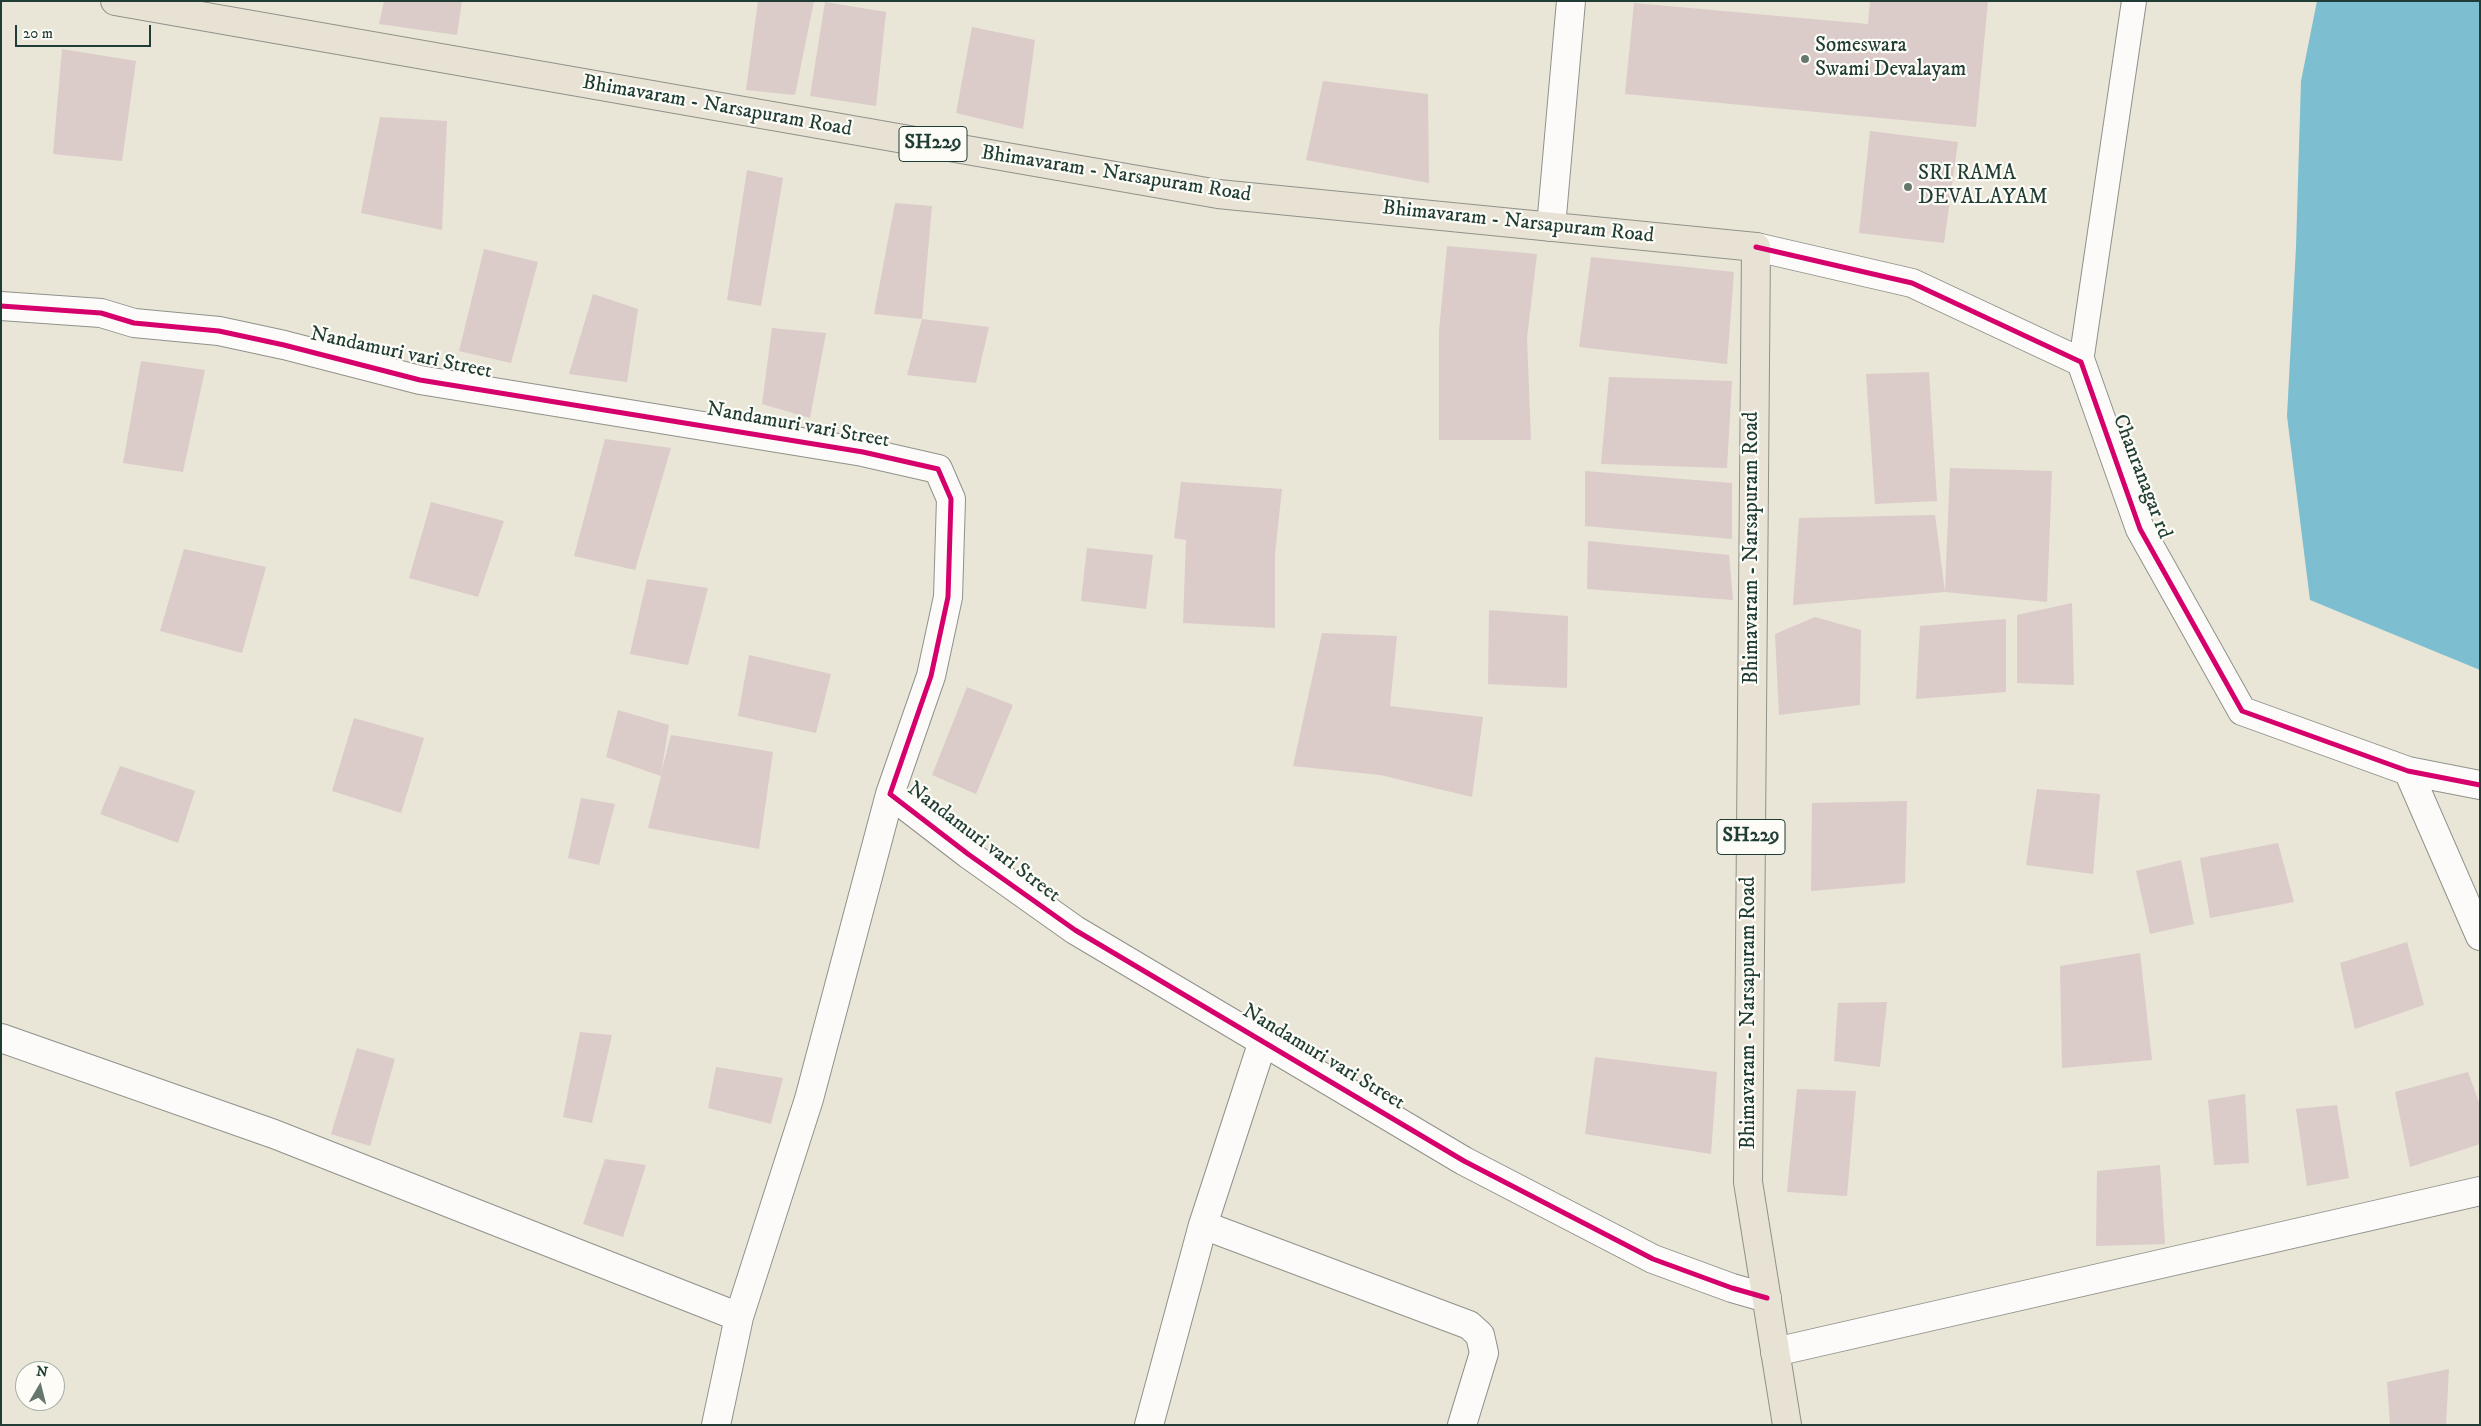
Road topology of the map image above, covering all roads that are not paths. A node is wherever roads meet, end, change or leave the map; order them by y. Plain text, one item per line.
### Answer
1 (115, 1) edge
2 (1571, 1) edge
3 (2134, 1) edge
4 (1551, 226) junction
5 (1756, 247) junction
6 (1, 306) edge
7 (2081, 362) junction
8 (2408, 771) junction
9 (2480, 785) edge
10 (890, 794) junction
11 (2480, 936) edge
12 (1, 1038) edge
13 (1263, 1041) junction
14 (2480, 1191) edge
15 (1203, 1225) junction
16 (1767, 1298) junction
17 (739, 1317) junction
18 (1775, 1352) junction
19 (716, 1425) edge
20 (1149, 1425) edge
21 (1462, 1425) edge
22 (1787, 1425) edge

1 - 4 main road, Bhimavaram - Narsapuram Road / SH229
2 - 4 street
3 - 7 lane
4 - 5 main road, Bhimavaram - Narsapuram Road / SH229
5 - 7 street
5 - 16 main road, Bhimavaram - Narsapuram Road / SH229
6 - 10 street, Nandamuri vari Street
7 - 8 street, Chanranagar rd
8 - 9 street, Chanranagar rd
8 - 11 street
10 - 13 street, Nandamuri vari Street
10 - 17 street
12 - 17 street
13 - 15 street
13 - 16 street, Nandamuri vari Street
14 - 18 street
15 - 20 street
15 - 21 street
16 - 18 main road, Bhimavaram - Narsapuram Road / SH229
17 - 19 street
18 - 22 main road, Bhimavaram - Narsapuram Road / SH229

